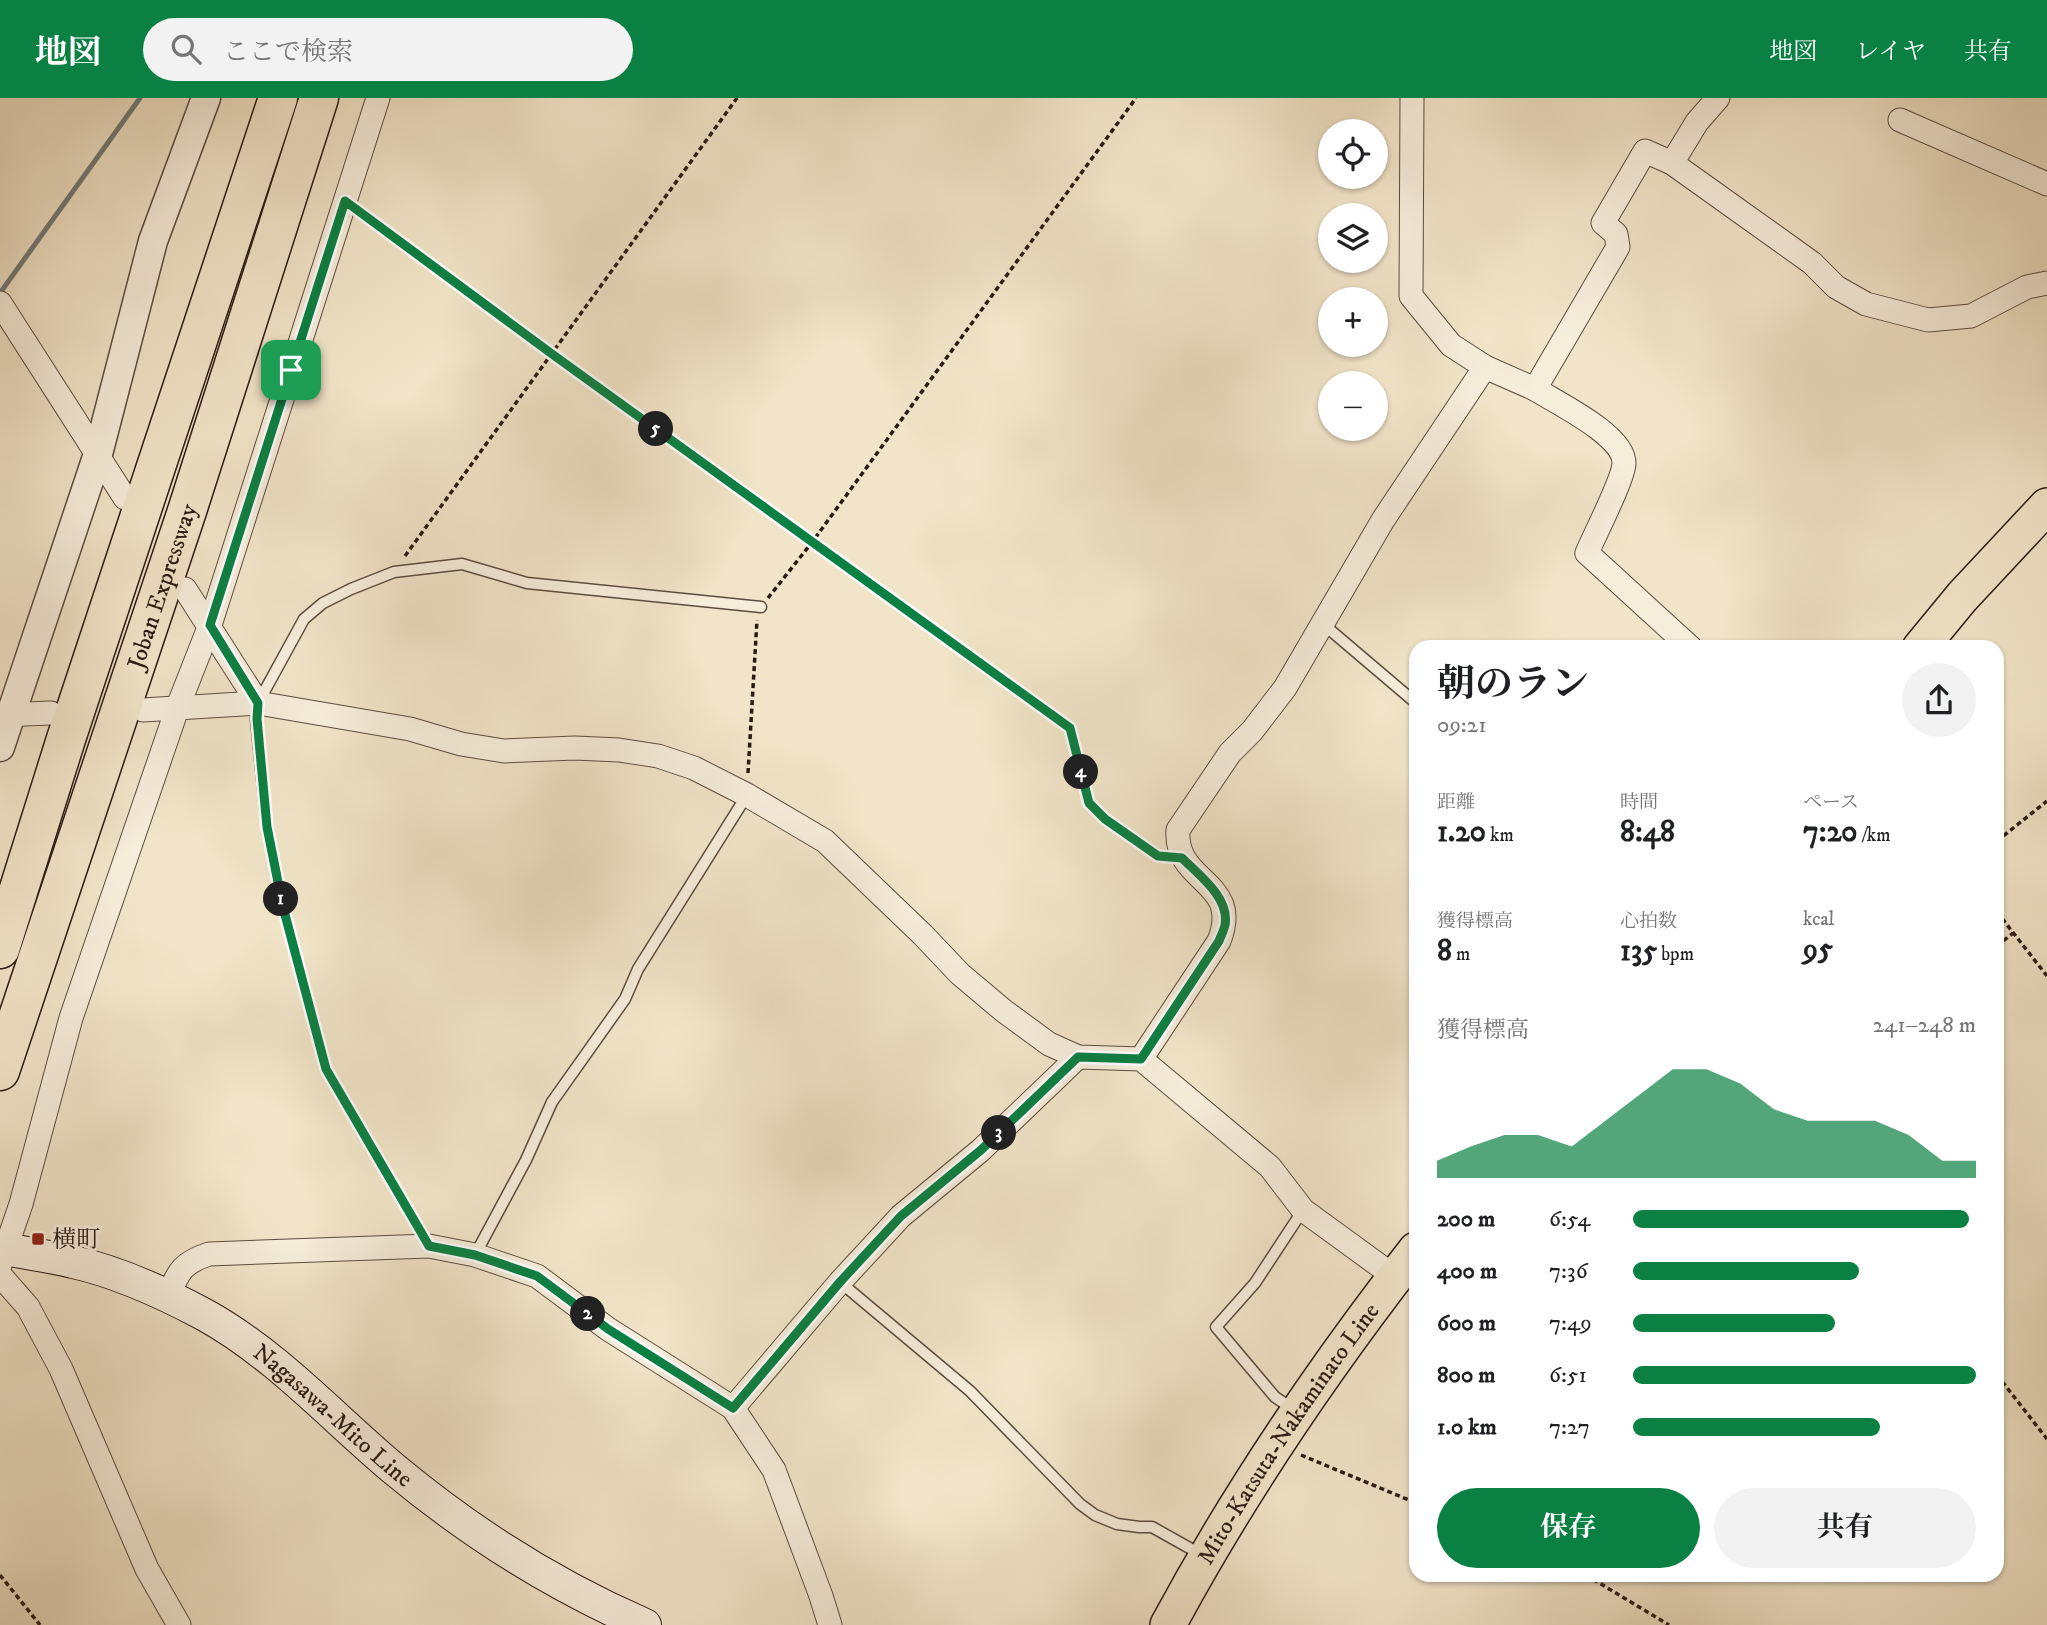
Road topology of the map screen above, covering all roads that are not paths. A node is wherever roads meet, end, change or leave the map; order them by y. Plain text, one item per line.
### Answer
1 (206, 98) edge
2 (278, 98) edge
3 (319, 98) edge
4 (378, 98) edge
5 (1412, 98) edge
6 (1718, 98) edge
7 (1900, 120) dead end
8 (1672, 163) junction
9 (2047, 184) edge
10 (2047, 283) edge
11 (0, 303) edge
12 (1485, 367) junction
13 (1535, 389) junction
14 (98, 454) junction
15 (125, 498) dead end
16 (2047, 506) edge
17 (185, 589) dead end
18 (761, 607) road end
19 (1323, 624) junction
20 (210, 625) junction
21 (1682, 640) edge
22 (1927, 640) edge
23 (1409, 697) edge
24 (258, 703) junction
25 (177, 709) junction
26 (143, 710) dead end
27 (51, 713) dead end
28 (5, 715) edge
29 (0, 747) edge
30 (747, 795) junction
31 (0, 949) edge
32 (1078, 1057) junction
33 (1141, 1059) junction
34 (0, 1071) edge
35 (1303, 1210) junction
36 (429, 1246) junction
37 (475, 1255) junction
38 (1, 1259) edge
39 (1405, 1264) edge
40 (840, 1282) junction
41 (168, 1296) junction
42 (733, 1408) junction
43 (1298, 1412) junction
44 (1206, 1558) junction
45 (179, 1625) edge
46 (645, 1625) edge
47 (830, 1625) edge
48 (1168, 1625) edge

1 - 14 street
2 - 31 highway, Joban Expressway
3 - 34 highway, Joban Expressway
4 - 20 street
5 - 12 street
6 - 8 street
7 - 9 street
8 - 10 street
8 - 13 street
11 - 14 street
12 - 13 street
12 - 19 street
13 - 21 street
14 - 15 street
14 - 28 street
16 - 22 main road
17 - 20 street
18 - 24 lane
19 - 23 lane
19 - 33 street
20 - 24 street
20 - 25 street
24 - 25 street
24 - 30 street
24 - 36 lane
25 - 26 street
25 - 38 street
27 - 28 street
28 - 29 street
30 - 32 street
30 - 37 lane
32 - 33 street
32 - 40 street
33 - 35 street
35 - 39 street
35 - 43 lane
36 - 37 street
36 - 41 street
37 - 42 street
38 - 41 main road, Nagasawa-Mito Line
38 - 45 street
39 - 43 main road, Mito-Katsuta-Nakaminato Line
40 - 42 street
40 - 44 lane
41 - 46 main road, Nagasawa-Mito Line
42 - 47 street
43 - 44 main road, Mito-Katsuta-Nakaminato Line
44 - 48 main road, Mito-Katsuta-Nakaminato Line

